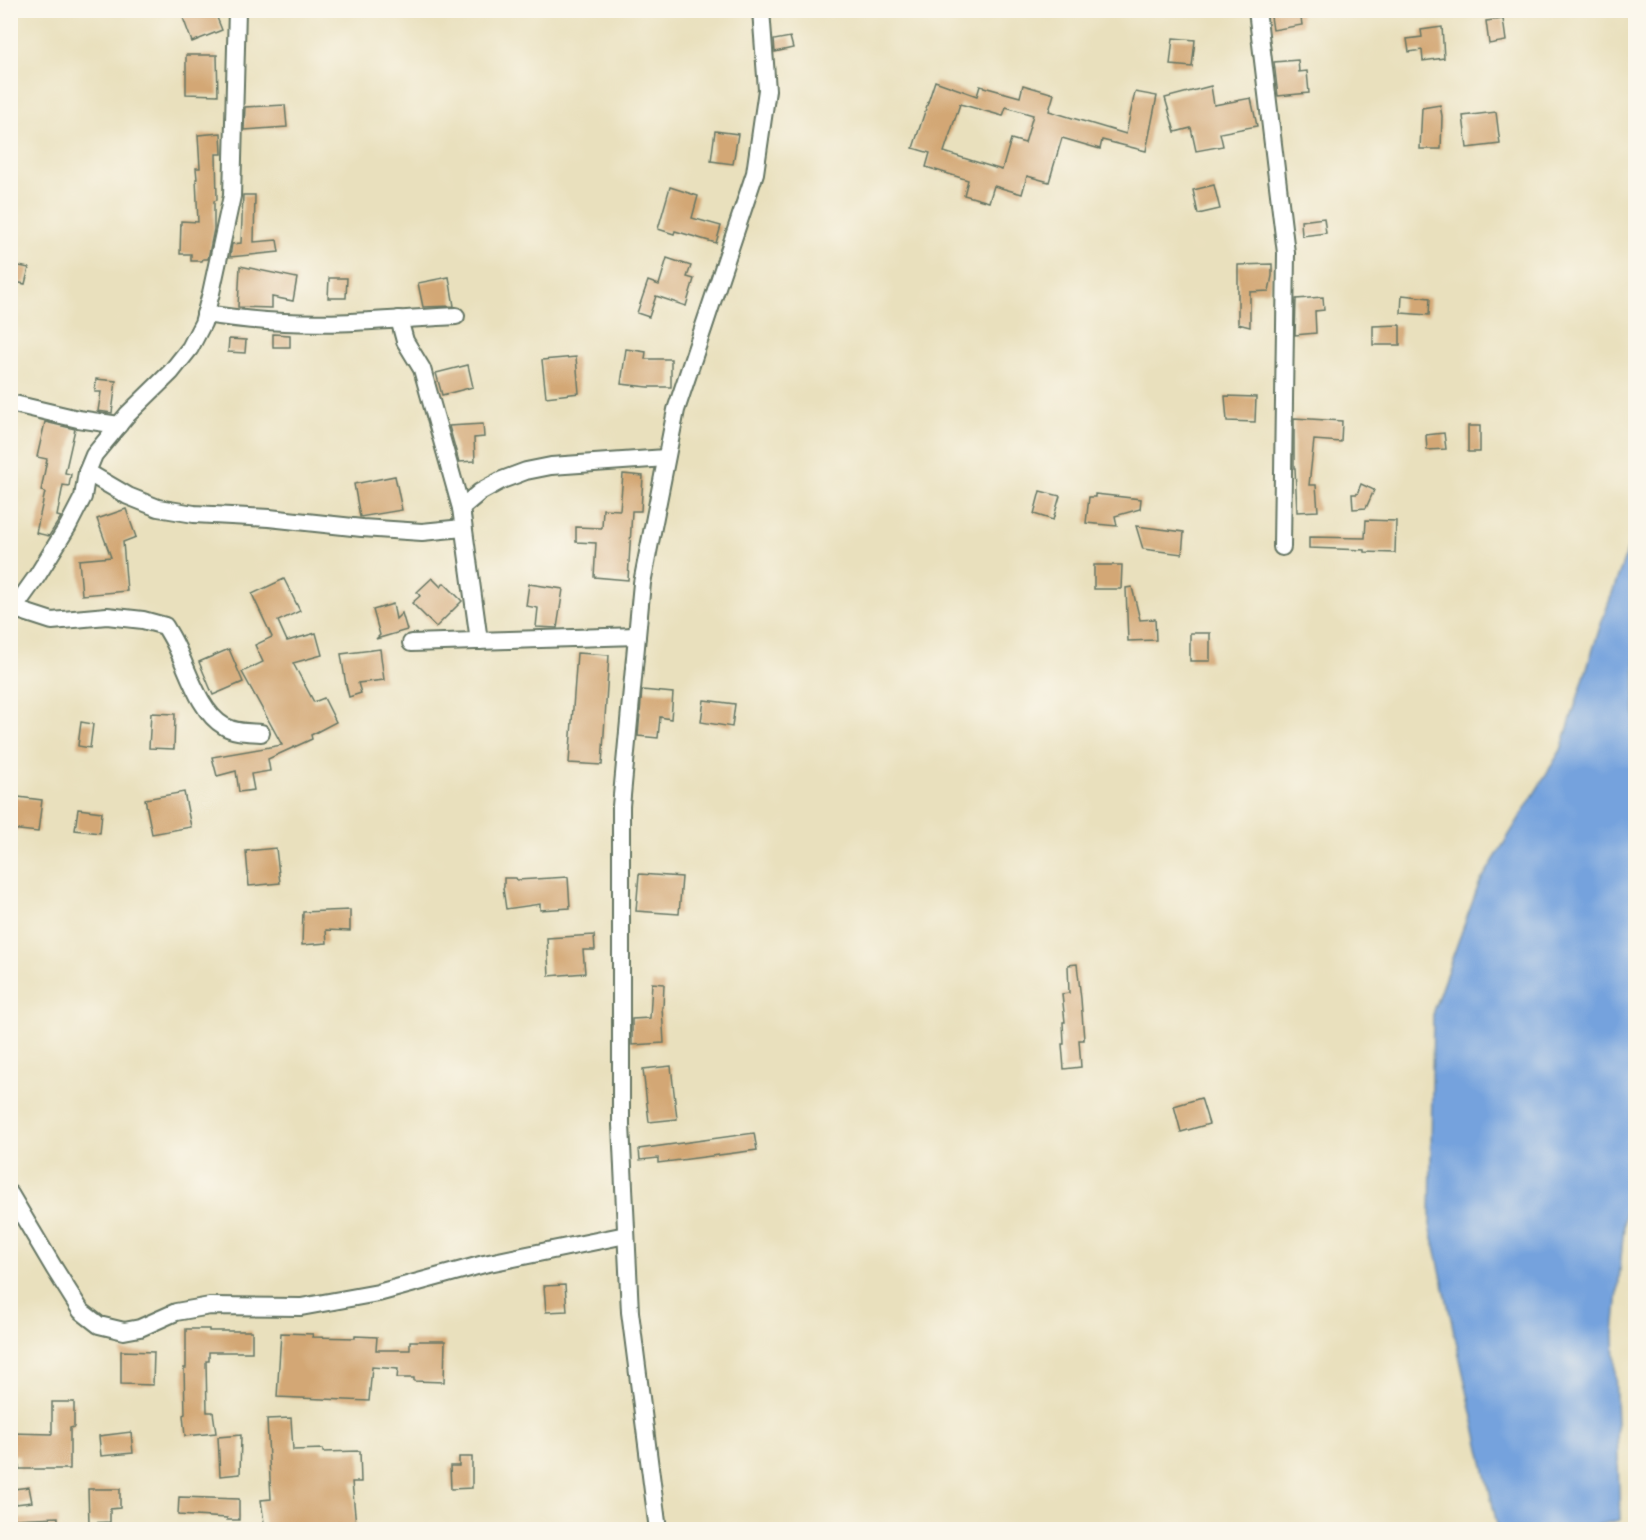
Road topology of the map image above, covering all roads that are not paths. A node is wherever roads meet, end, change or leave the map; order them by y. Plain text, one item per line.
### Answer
1 (237, 10) edge
2 (761, 10) edge
3 (1257, 10) edge
4 (205, 314) junction
5 (456, 316) dead end
6 (399, 319) junction
7 (10, 403) edge
8 (119, 425) junction
9 (666, 458) junction
10 (87, 472) junction
11 (460, 508) junction
12 (464, 528) junction
13 (1282, 547) dead end
14 (13, 611) edge
15 (637, 636) junction
16 (479, 641) junction
17 (411, 643) dead end
18 (261, 733) dead end
19 (10, 1194) edge
20 (626, 1235) junction
21 (658, 1530) edge

1 - 4 street
2 - 9 street
3 - 13 street
4 - 6 street
4 - 8 street
5 - 6 street
6 - 11 street
7 - 8 street
8 - 10 street
9 - 11 street
9 - 15 street
10 - 12 street
10 - 14 street
11 - 12 street
12 - 16 street
14 - 18 street
15 - 16 street
15 - 20 street
16 - 17 street
19 - 20 street
20 - 21 street

